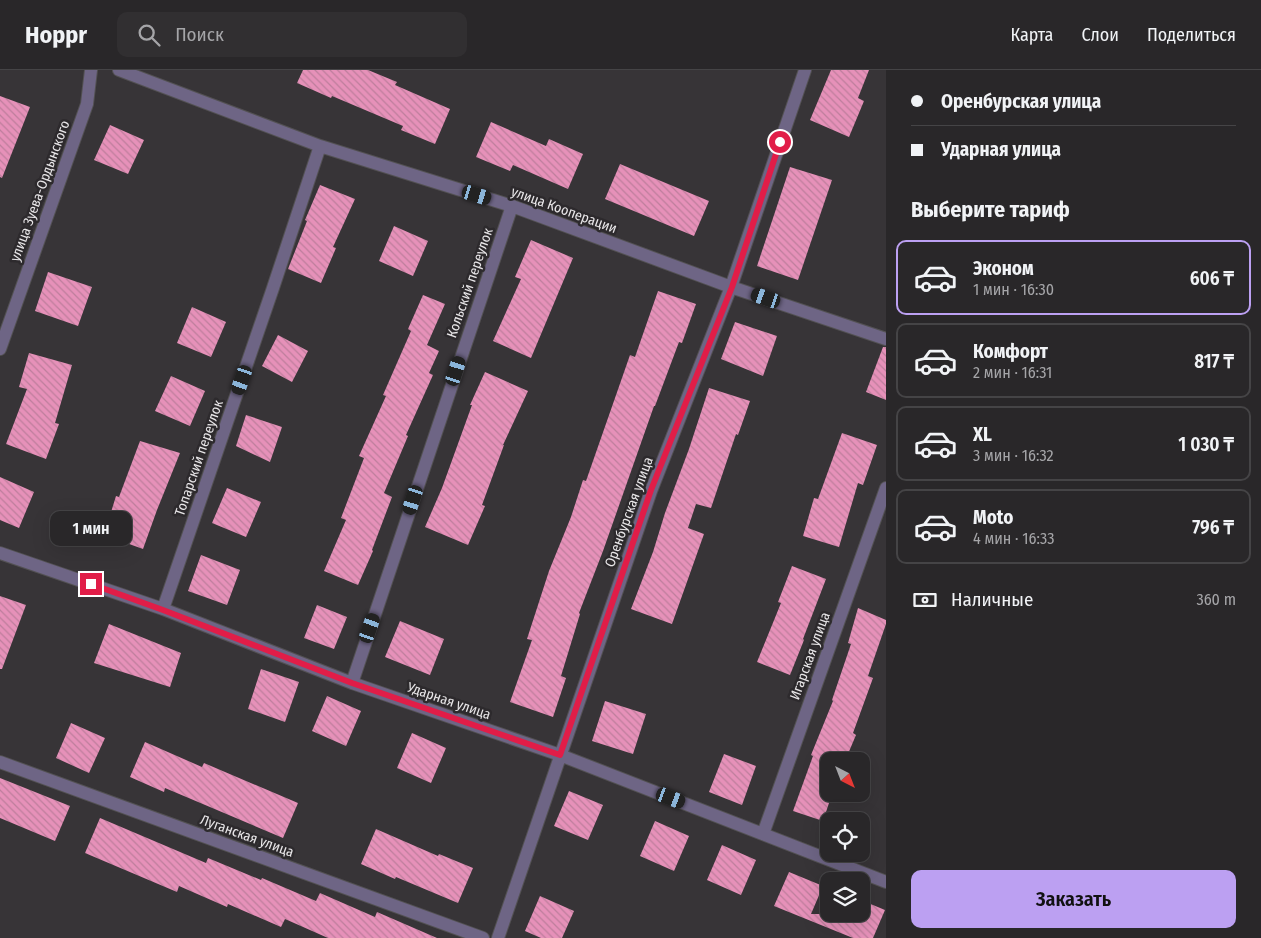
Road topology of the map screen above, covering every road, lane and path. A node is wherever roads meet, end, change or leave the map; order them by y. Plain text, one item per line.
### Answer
1 (91, 70) edge
2 (119, 70) edge
3 (805, 70) edge
4 (320, 146) junction
5 (512, 206) junction
6 (732, 287) junction
7 (886, 339) edge
8 (0, 349) edge
9 (886, 488) edge
10 (0, 553) edge
11 (163, 610) junction
12 (352, 683) junction
13 (560, 755) junction
14 (0, 762) edge
15 (763, 834) junction
16 (886, 882) edge
17 (483, 938) edge
18 (498, 938) edge

1 - 8 street, улица Зуева-Ордынского
2 - 4 street, улица Кооперации
3 - 6 street, Оренбурская улица
4 - 5 street, улица Кооперации
4 - 11 street, Топарский переулок
5 - 6 street, улица Кооперации
5 - 12 street, Кольский переулок
6 - 7 street, улица Кооперации
6 - 13 street, Оренбурская улица
9 - 15 street, Игарская улица
10 - 11 street, Ударная улица
11 - 12 street, Ударная улица
12 - 13 street, Ударная улица
13 - 15 street, Ударная улица
13 - 18 street, Оренбурская улица
14 - 17 street, Луганская улица
15 - 16 street, Ударная улица

